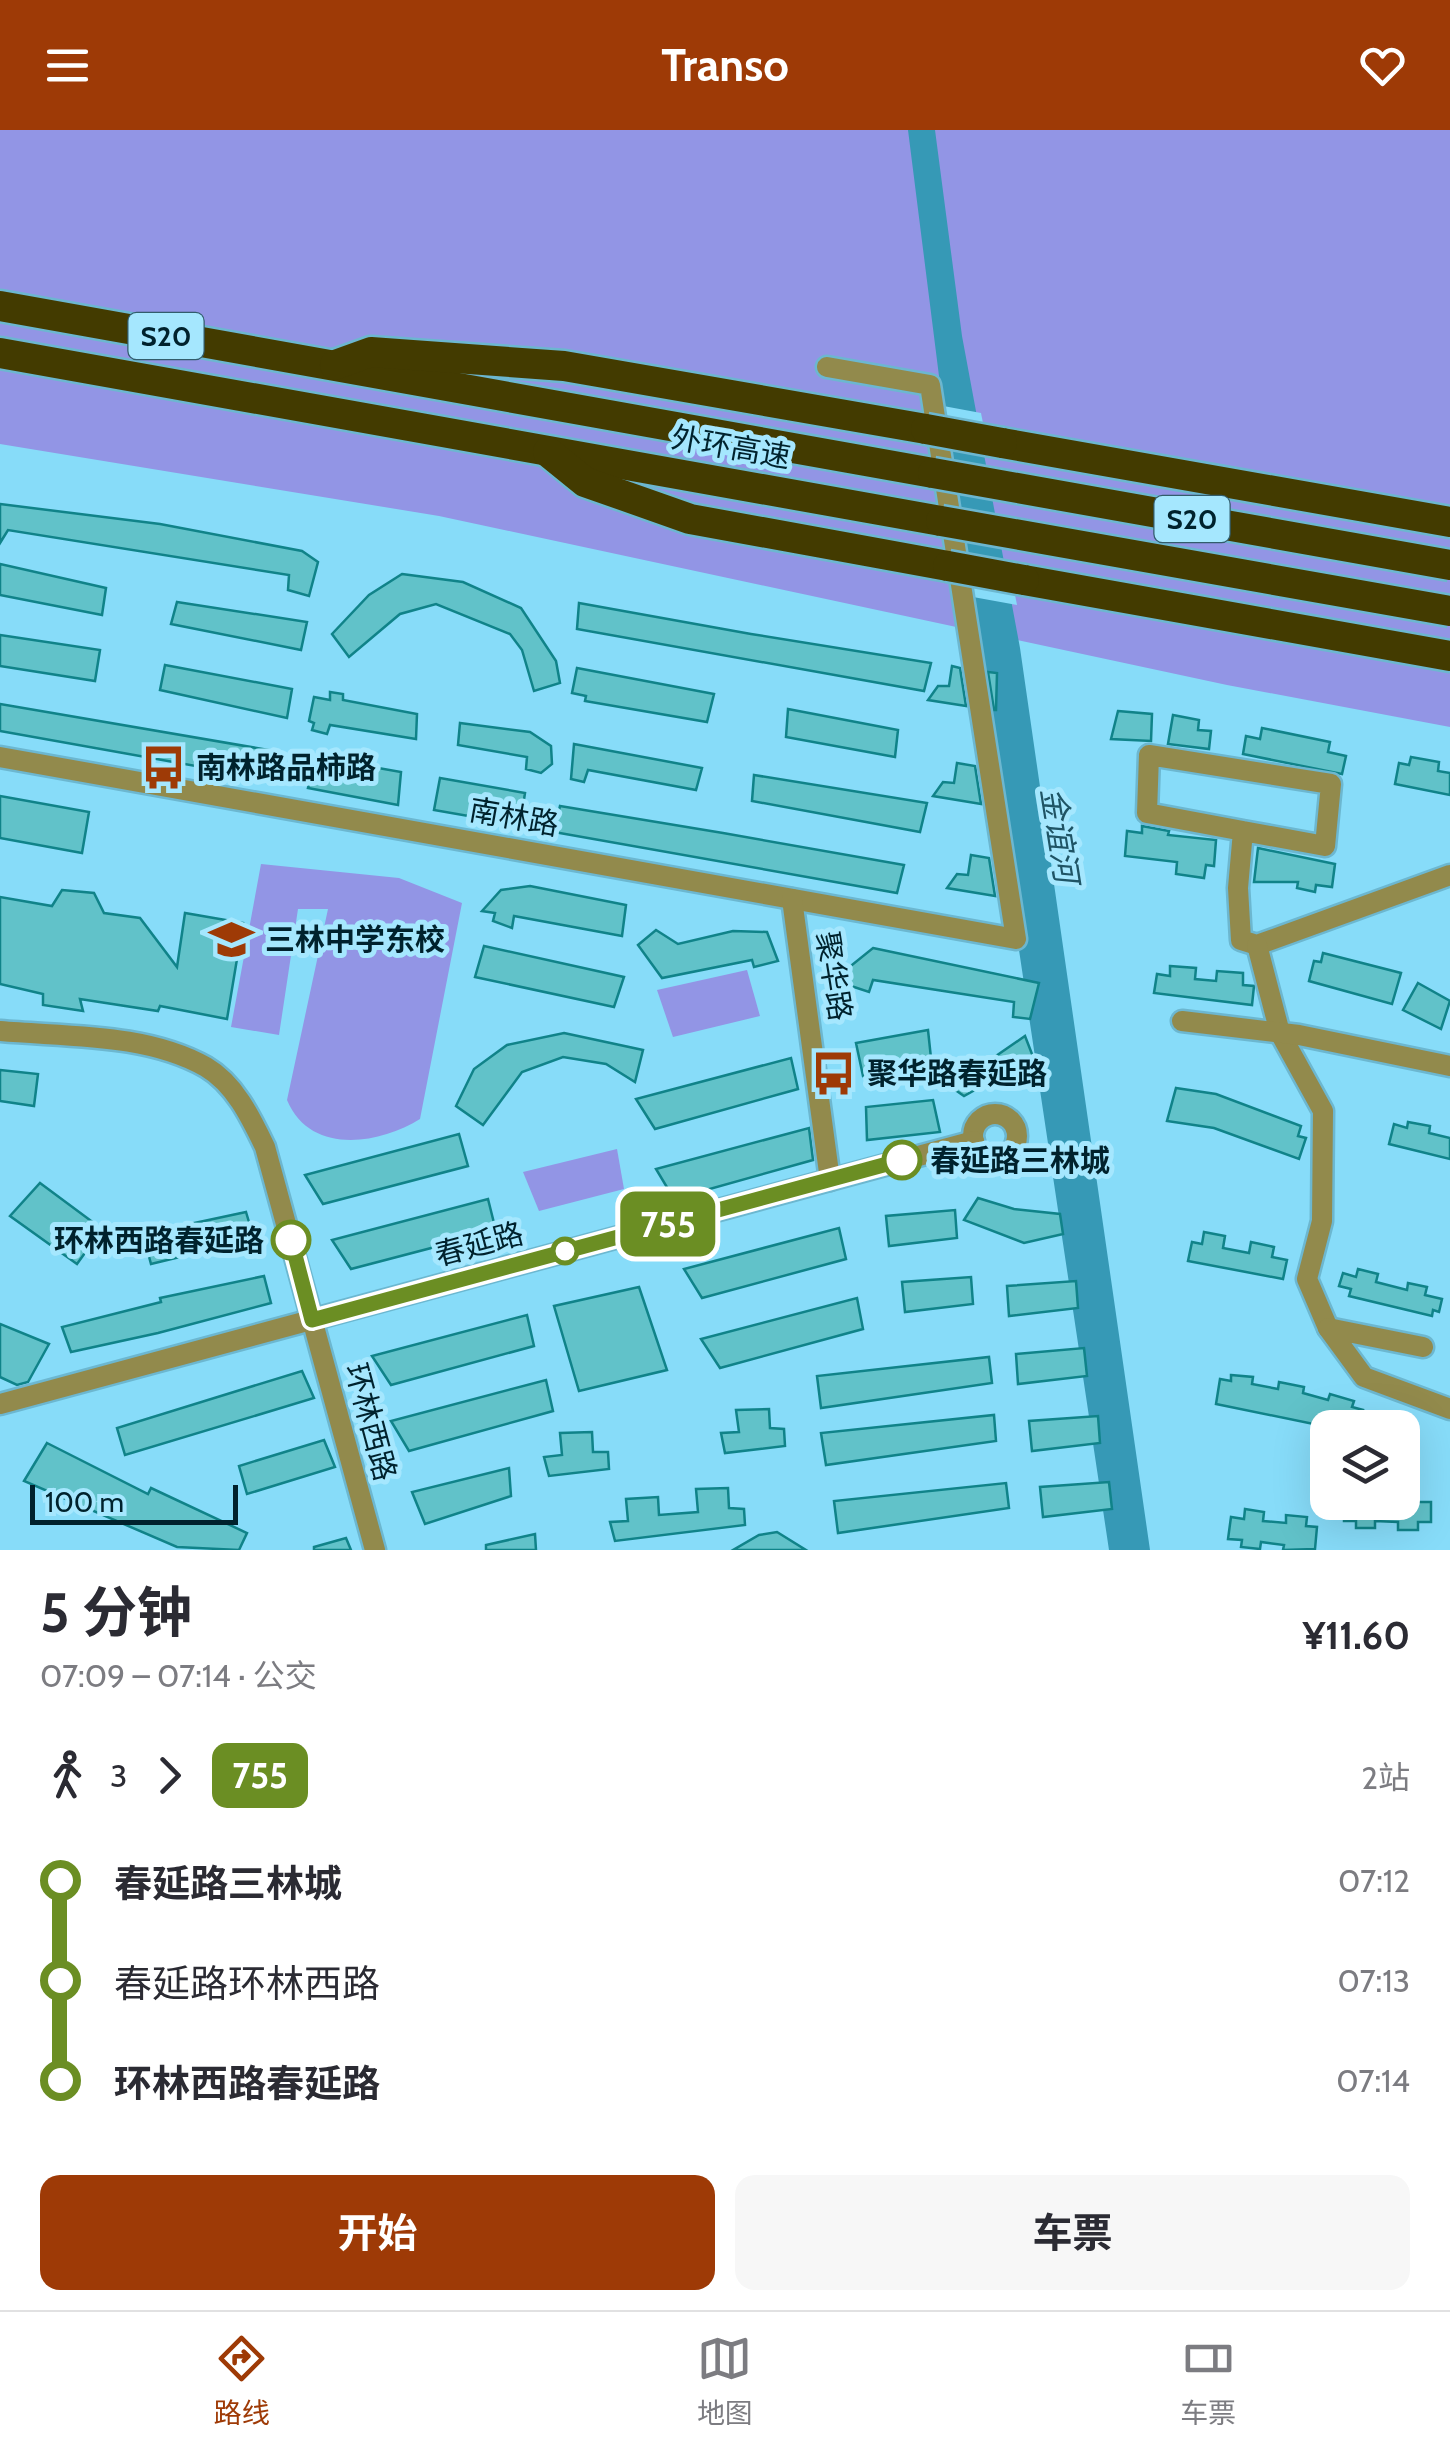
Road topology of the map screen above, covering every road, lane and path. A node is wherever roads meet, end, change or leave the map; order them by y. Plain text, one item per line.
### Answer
1 (0, 306) edge
2 (0, 352) edge
3 (332, 366) junction
4 (827, 366) dead end
5 (546, 450) junction
6 (1450, 522) edge
7 (1450, 565) edge
8 (1450, 612) edge
9 (1450, 656) edge
10 (0, 757) edge
11 (1243, 831) junction
12 (1450, 874) edge
13 (792, 900) junction
14 (1257, 945) junction
15 (1182, 1021) dead end
16 (0, 1031) edge
17 (1280, 1033) junction
18 (1450, 1066) edge
19 (974, 1141) dead end
20 (830, 1180) junction
21 (312, 1320) junction
22 (1328, 1328) junction
23 (1423, 1347) dead end
24 (0, 1404) edge
25 (1450, 1409) edge
26 (375, 1550) edge

1 - 3 highway, 外环高速 / S20
2 - 5 highway, 外环高速 / S20
3 - 6 highway, bridge
3 - 7 highway, 外环高速 / S20, bridge
4 - 13 street, 南林路
5 - 8 highway, 外环高速 / S20, bridge
5 - 9 highway, bridge
10 - 13 street, 南林路
11 - 11 street
11 - 14 street
12 - 14 street
13 - 20 street, 聚华路
14 - 17 street
15 - 17 street
16 - 21 street, 环林西路
17 - 18 street
17 - 22 street
19 - 20 street, 春延路
20 - 21 street, 春延路
21 - 24 street, 春延路
21 - 26 street, 环林西路
22 - 23 street
22 - 25 street

